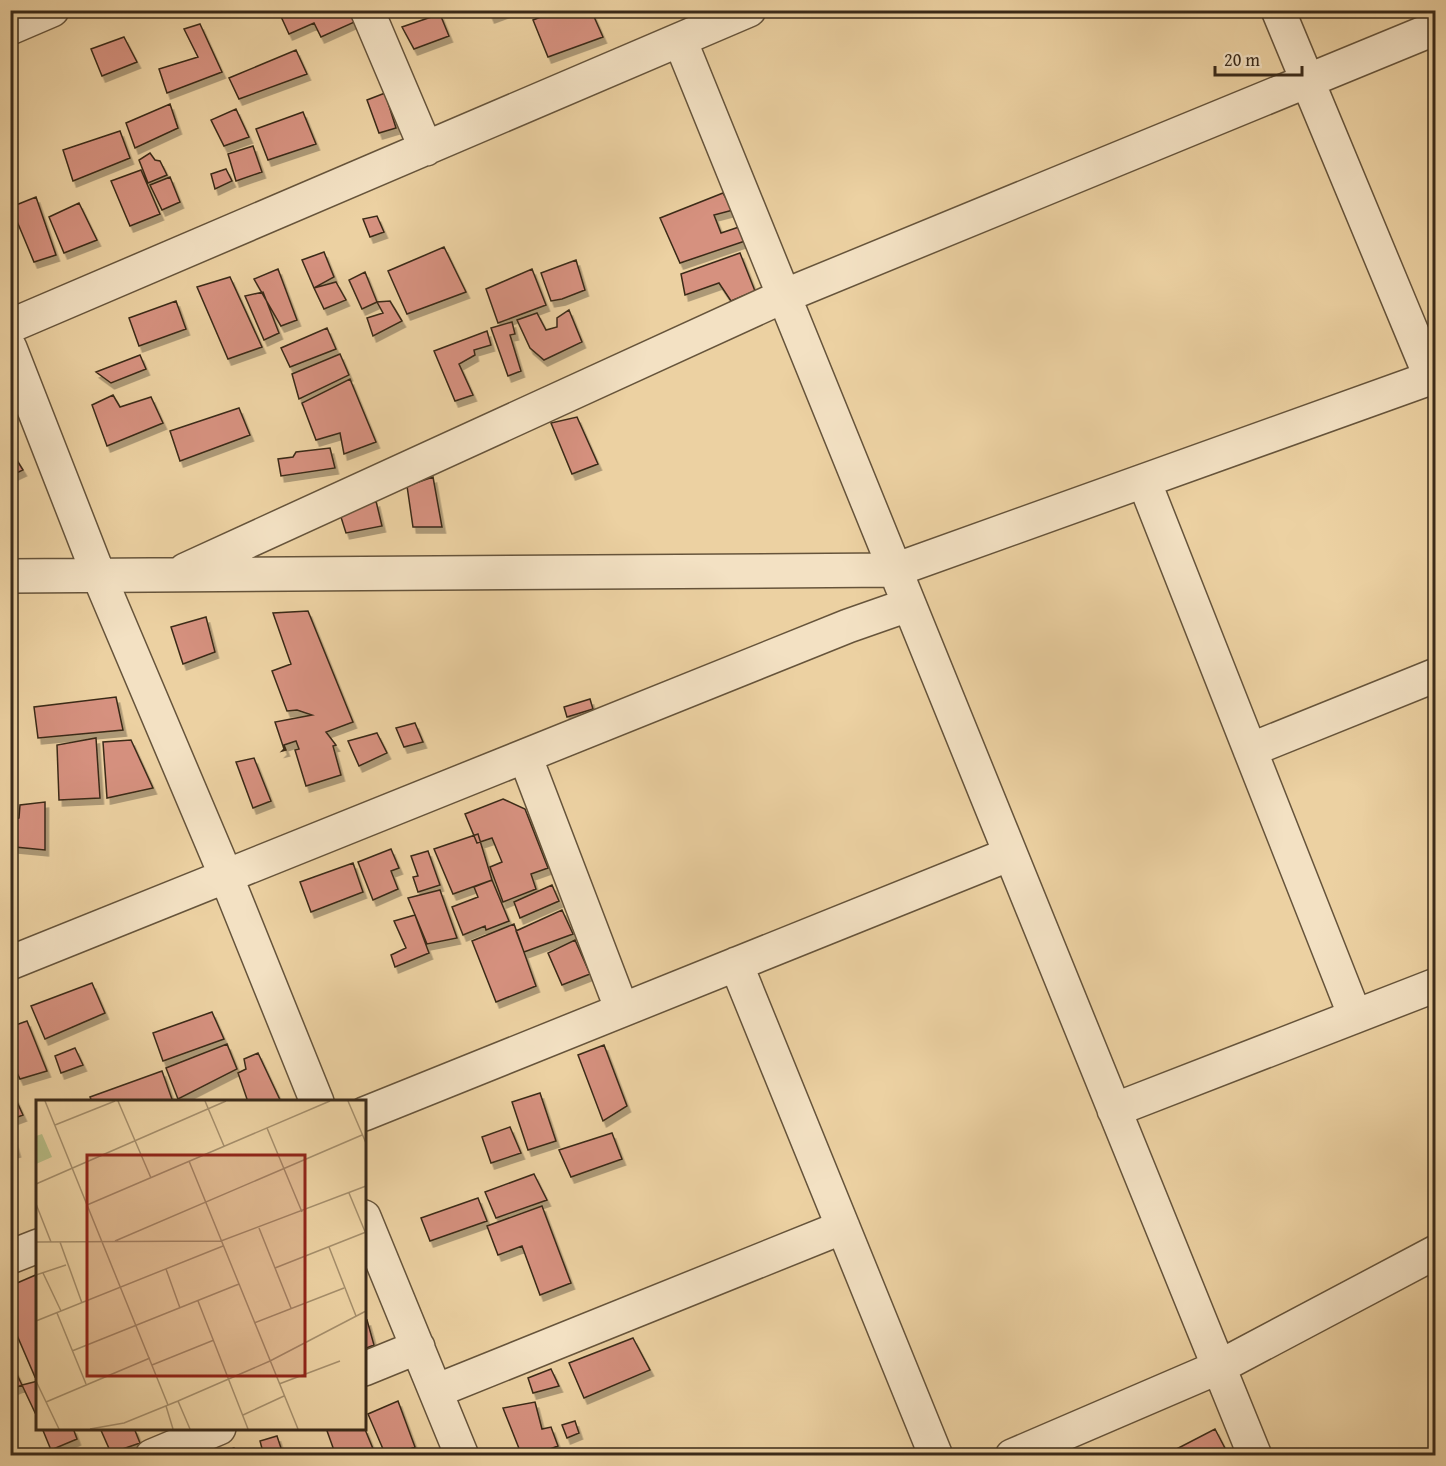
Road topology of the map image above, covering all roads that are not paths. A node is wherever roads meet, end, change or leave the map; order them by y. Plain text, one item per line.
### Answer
1 (52, 10) edge
2 (368, 10) edge
3 (749, 10) edge
4 (1278, 10) edge
5 (10, 28) edge
6 (1436, 28) edge
7 (680, 40) junction
8 (1308, 81) junction
9 (426, 148) junction
10 (784, 296) junction
11 (10, 326) edge
12 (10, 348) edge
13 (1433, 377) edge
14 (1144, 481) junction
15 (895, 570) junction
16 (175, 575) junction
17 (10, 576) edge
18 (99, 576) junction
19 (908, 605) junction
20 (1436, 675) edge
21 (1250, 750) junction
22 (525, 756) junction
23 (1010, 854) junction
24 (226, 876) junction
25 (10, 963) edge
26 (736, 964) junction
27 (1436, 985) edge
28 (622, 1010) junction
29 (1355, 1016) junction
30 (317, 1100) edge
31 (1114, 1110) junction
32 (366, 1113) edge
33 (366, 1222) edge
34 (843, 1227) junction
35 (36, 1247) edge
36 (1436, 1252) edge
37 (10, 1257) edge
38 (418, 1347) junction
39 (1219, 1367) junction
40 (366, 1368) edge
41 (436, 1391) junction
42 (214, 1430) edge
43 (152, 1455) edge
44 (462, 1455) edge
45 (936, 1455) edge
46 (1012, 1455) edge
47 (1255, 1455) edge

1 - 5 street
2 - 9 street
3 - 7 street
4 - 8 street
6 - 8 street
7 - 9 street
7 - 10 street
8 - 10 street
8 - 13 street
9 - 11 street
10 - 15 street
10 - 16 street
12 - 18 street
13 - 14 street
14 - 15 street
14 - 21 street
15 - 16 street
15 - 19 street
16 - 18 street
17 - 18 street
18 - 24 street
19 - 22 street
19 - 23 street
20 - 21 street
21 - 29 street
22 - 24 street
22 - 28 street
23 - 26 street
23 - 31 street
24 - 25 street
24 - 30 street
26 - 28 street
26 - 34 street
27 - 29 street
28 - 32 street
29 - 31 street
31 - 39 street
33 - 38 street
34 - 41 street
34 - 45 street
35 - 37 street
36 - 39 street
38 - 40 street
38 - 41 street
39 - 46 street
39 - 47 street
41 - 44 street
42 - 43 street

